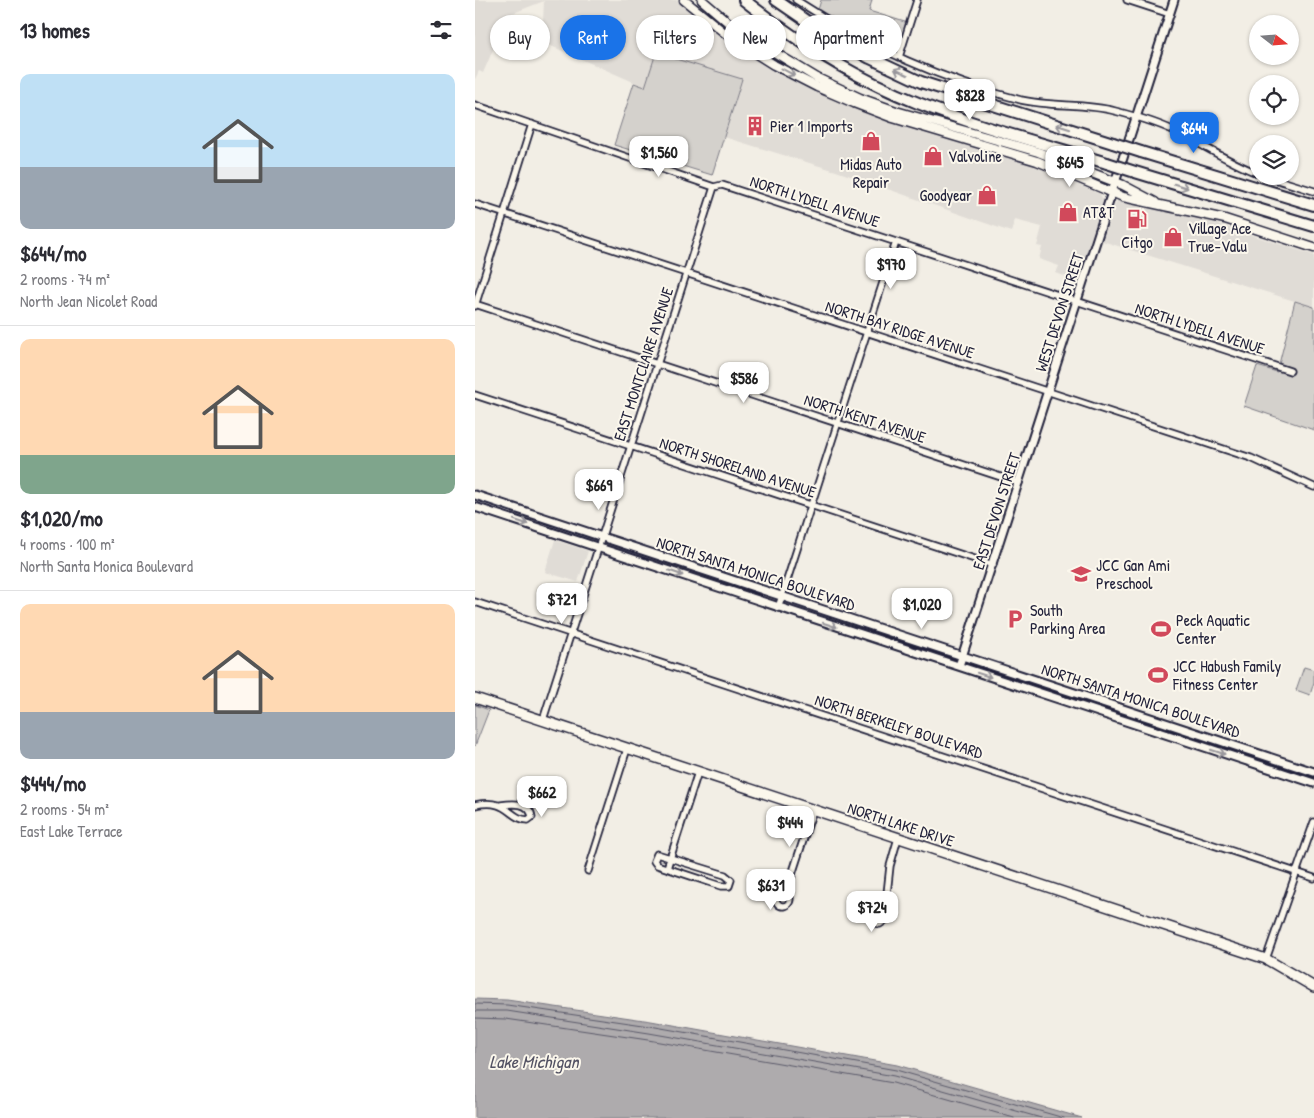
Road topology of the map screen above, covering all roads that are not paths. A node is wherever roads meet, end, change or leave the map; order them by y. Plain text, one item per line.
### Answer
1 (683, 0) edge
2 (702, 0) edge
3 (745, 0) edge
4 (776, 0) edge
5 (796, 0) edge
6 (917, 0) edge
7 (1127, 0) edge
8 (1174, 0) edge
9 (1170, 14) junction
10 (820, 15) edge
11 (902, 48) edge
12 (902, 58) edge
13 (475, 106) edge
14 (1137, 117) junction
15 (532, 124) junction
16 (1249, 170) edge
17 (1115, 183) junction
18 (1293, 185) edge
19 (714, 186) junction
20 (1112, 192) junction
21 (1314, 192) edge
22 (1157, 203) junction
23 (475, 204) edge
24 (1314, 205) edge
25 (504, 214) junction
26 (1314, 226) edge
27 (896, 242) junction
28 (1314, 248) edge
29 (686, 273) junction
30 (1077, 302) junction
31 (475, 304) edge
32 (867, 332) junction
33 (657, 364) junction
34 (1290, 371) dead end
35 (1048, 392) junction
36 (475, 395) edge
37 (837, 424) junction
38 (631, 446) junction
39 (1019, 483) junction
40 (1314, 487) edge
41 (475, 495) edge
42 (811, 505) junction
43 (475, 507) edge
44 (601, 537) junction
45 (598, 547) junction
46 (993, 565) junction
47 (782, 596) junction
48 (475, 602) edge
49 (778, 608) junction
50 (570, 633) junction
51 (963, 656) junction
52 (959, 666) junction
53 (475, 698) edge
54 (543, 720) junction
55 (627, 749) junction
56 (698, 772) junction
57 (1314, 772) edge
58 (1314, 783) edge
59 (475, 804) edge
60 (501, 805) junction
61 (813, 810) junction
62 (1314, 822) edge
63 (898, 838) junction
64 (670, 857) junction
65 (667, 868) junction
66 (588, 870) dead end
67 (1297, 872) junction
68 (1314, 878) edge
69 (786, 892) dead end
70 (886, 906) dead end
71 (1266, 959) junction
72 (1314, 987) edge

1 -> 20 main road
2 - 17 main road
3 -> 26 highway, bridge
24 -> 4 highway, bridge
5 - 10 street
6 - 11 street
7 - 9 street
8 - 9 street, WEST DEVON STREET
9 - 14 street, WEST DEVON STREET
12 - 14 street
13 - 15 street, NORTH LYDELL AVENUE
14 - 16 street
14 - 17 street, WEST DEVON STREET
15 - 19 street, NORTH LYDELL AVENUE
15 - 25 street
17 - 20 street, WEST DEVON STREET
17 - 22 main road
18 - 21 street
19 - 27 street, NORTH LYDELL AVENUE
19 - 29 street, EAST MONTCLAIRE AVENUE
20 - 22 main road
20 - 30 street, WEST DEVON STREET
22 - 28 main road
23 - 25 street, NORTH BAY RIDGE AVENUE
25 - 29 street, NORTH BAY RIDGE AVENUE
25 - 31 street
27 - 30 street, NORTH LYDELL AVENUE
27 - 32 street
29 - 32 street, NORTH BAY RIDGE AVENUE
29 - 33 street, EAST MONTCLAIRE AVENUE
30 - 34 street, NORTH LYDELL AVENUE
30 - 35 street, WEST DEVON STREET
31 - 33 street, NORTH KENT AVENUE
32 - 35 street, NORTH BAY RIDGE AVENUE
32 - 37 street
33 - 37 street, NORTH KENT AVENUE
33 - 38 street, EAST MONTCLAIRE AVENUE
35 - 39 street, EAST DEVON STREET
35 - 40 street, NORTH BAY RIDGE AVENUE
36 - 38 street, NORTH SHORELAND AVENUE
37 - 39 street, NORTH KENT AVENUE
37 - 42 street
38 - 42 street, NORTH SHORELAND AVENUE
38 - 44 street, EAST MONTCLAIRE AVENUE
39 - 46 street, EAST DEVON STREET
41 - 44 street, NORTH SANTA MONICA BOULEVARD
42 - 46 street, NORTH SHORELAND AVENUE
42 - 47 street
43 -> 45 street, NORTH SANTA MONICA BOULEVARD
44 - 45 street, EAST MONTCLAIRE AVENUE
44 - 47 street, NORTH SANTA MONICA BOULEVARD
45 -> 49 street, NORTH SANTA MONICA BOULEVARD
45 - 50 street, EAST MONTCLAIRE AVENUE
46 - 51 street, EAST DEVON STREET
47 - 49 street
47 - 51 street, NORTH SANTA MONICA BOULEVARD
48 - 50 street, NORTH BERKELEY BOULEVARD
49 -> 52 street, NORTH SANTA MONICA BOULEVARD
50 - 54 street, EAST MONTCLAIRE AVENUE
50 - 67 street, NORTH BERKELEY BOULEVARD
51 - 52 street, EAST DEVON STREET
51 - 57 street, NORTH SANTA MONICA BOULEVARD
52 -> 58 street, NORTH SANTA MONICA BOULEVARD
53 - 54 main road, NORTH LAKE DRIVE
54 - 55 main road, NORTH LAKE DRIVE
55 - 56 main road, NORTH LAKE DRIVE
55 - 66 street
56 - 61 main road, NORTH LAKE DRIVE
56 - 64 street
59 - 60 street
60 - 60 street
61 - 63 main road, NORTH LAKE DRIVE
61 - 69 street
62 - 67 street
63 - 70 street
63 - 71 main road, NORTH LAKE DRIVE
64 - 65 street
64 - 65 street
64 - 65 street
67 - 68 street, NORTH BERKELEY BOULEVARD
67 - 71 street
71 - 72 main road, NORTH LAKE DRIVE

